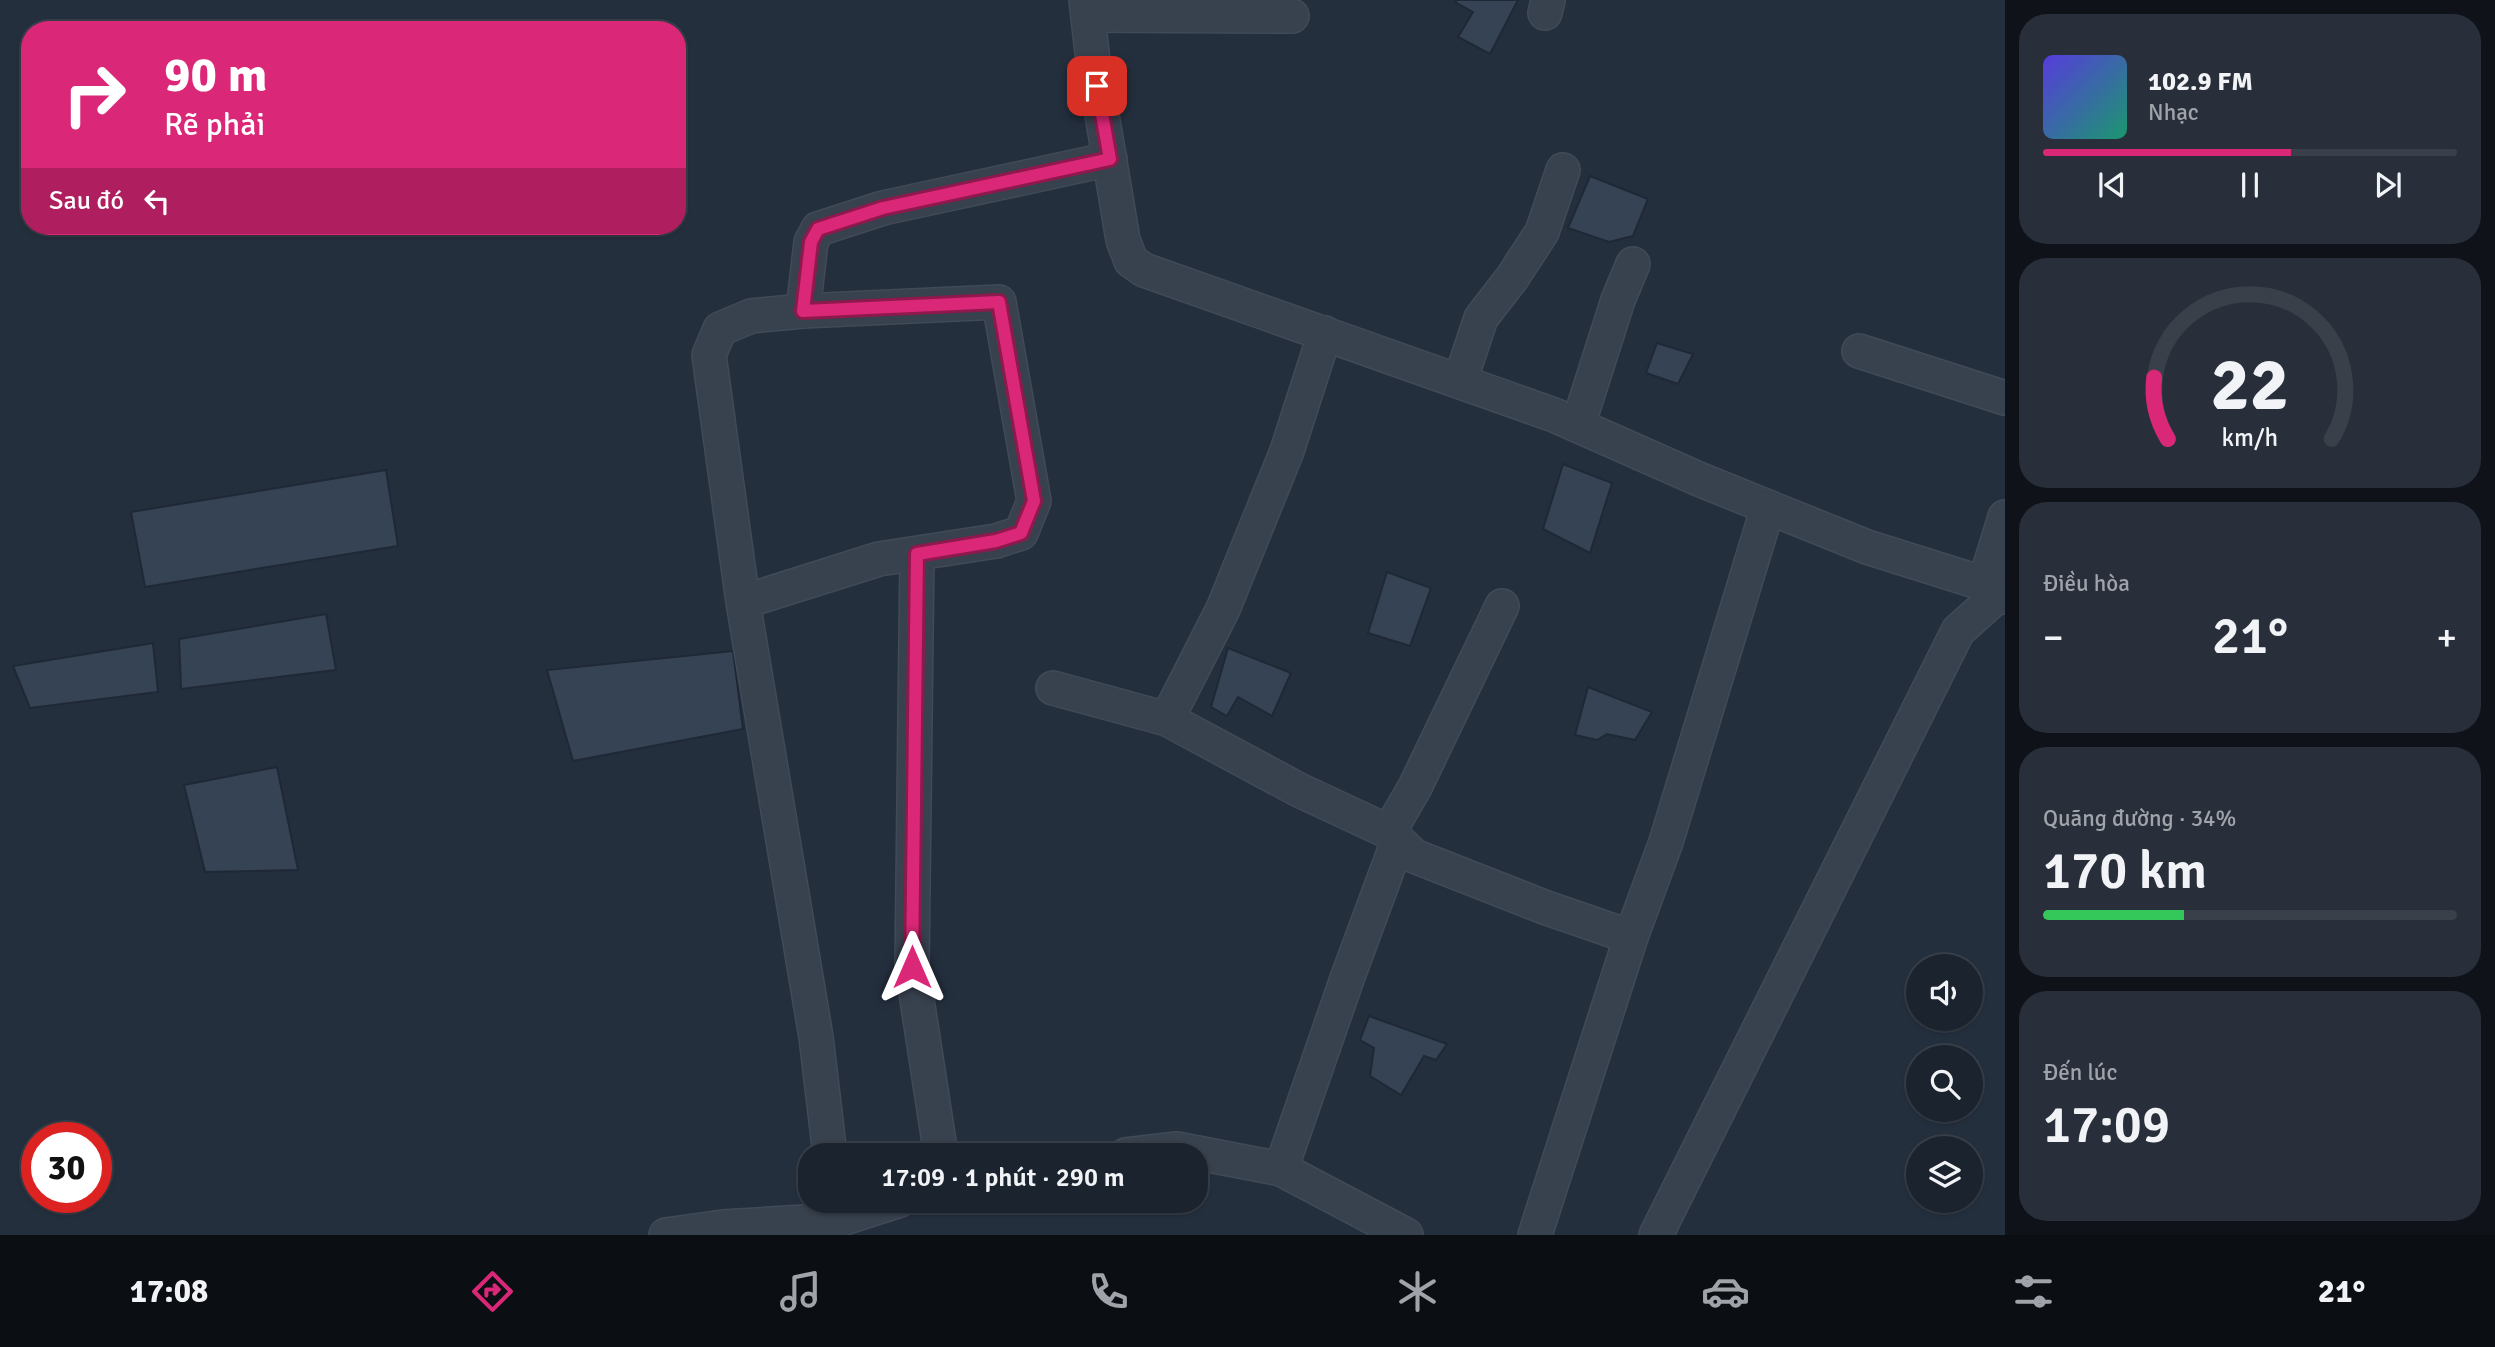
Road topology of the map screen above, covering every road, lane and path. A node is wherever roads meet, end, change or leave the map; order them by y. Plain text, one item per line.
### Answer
1 (1087, 7) edge
2 (1292, 16) dead end
3 (1110, 159) junction
4 (1563, 170) dead end
5 (1633, 264) dead end
6 (803, 311) junction
7 (1325, 333) junction
8 (1859, 351) dead end
9 (1460, 381) junction
10 (2005, 398) edge
11 (1578, 425) junction
12 (1768, 507) junction
13 (2005, 517) edge
14 (917, 554) junction
15 (1997, 592) edge
16 (743, 602) junction
17 (1502, 607) dead end
18 (1053, 688) dead end
19 (1167, 719) junction
20 (1394, 836) junction
21 (1631, 937) junction
22 (829, 1143) edge
23 (939, 1143) edge
24 (1208, 1155) edge
25 (1281, 1169) junction
26 (817, 1213) edge
27 (666, 1235) edge
28 (1406, 1235) edge
29 (1535, 1235) edge
30 (1656, 1235) edge

1 - 2 street
1 - 3 street
3 - 6 street
3 - 7 street
4 - 9 street
5 - 11 street
6 - 14 street
6 - 16 street
7 - 9 street
7 - 19 street
8 - 10 street
9 - 11 street
11 - 12 street
12 - 15 street
12 - 21 street
13 - 15 street
14 - 16 street
14 - 23 street
15 - 30 street
16 - 22 street
17 - 20 street
18 - 19 street
19 - 20 street
20 - 21 street
20 - 25 street
21 - 29 street
24 - 25 street
25 - 28 street
26 - 27 street

